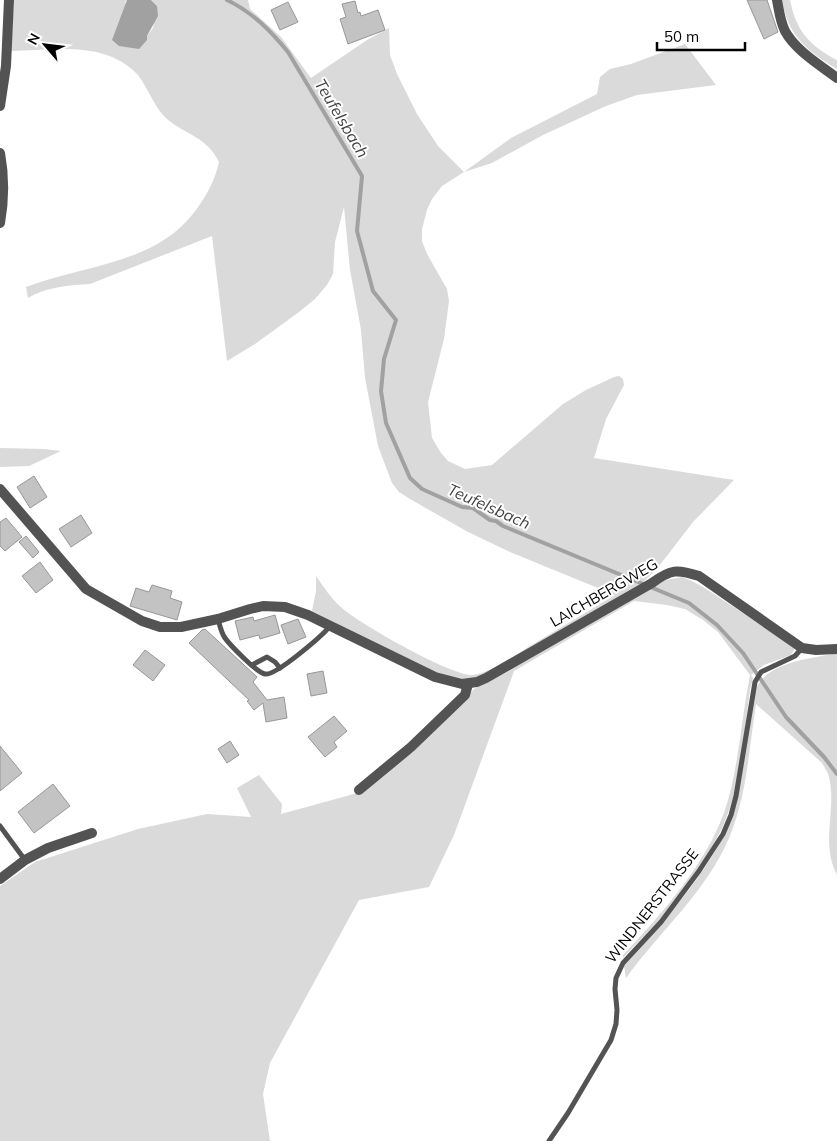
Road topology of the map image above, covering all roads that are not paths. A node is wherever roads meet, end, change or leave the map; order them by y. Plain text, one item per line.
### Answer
1 (9, 0) edge
2 (777, 0) edge
3 (837, 78) edge
4 (0, 106) edge
5 (0, 153) edge
6 (0, 223) edge
7 (0, 489) edge
8 (218, 620) junction
9 (330, 626) junction
10 (802, 648) junction
11 (837, 649) edge
12 (252, 665) junction
13 (280, 668) junction
14 (468, 684) junction
15 (359, 790) dead end
16 (0, 826) edge
17 (92, 833) dead end
18 (25, 860) junction
19 (0, 879) edge
20 (548, 1141) edge

1 - 4 street
2 - 3 street
5 - 6 street
7 - 8 street
8 - 9 street
8 - 12 lane
9 - 13 lane
9 - 14 street
10 - 11 street
10 - 14 street, LAICHBERGWEG
10 - 20 lane, WINDNERSTRASSE
12 - 13 lane
12 - 13 lane
14 - 15 street
16 - 18 lane
17 - 18 street
18 - 19 street

